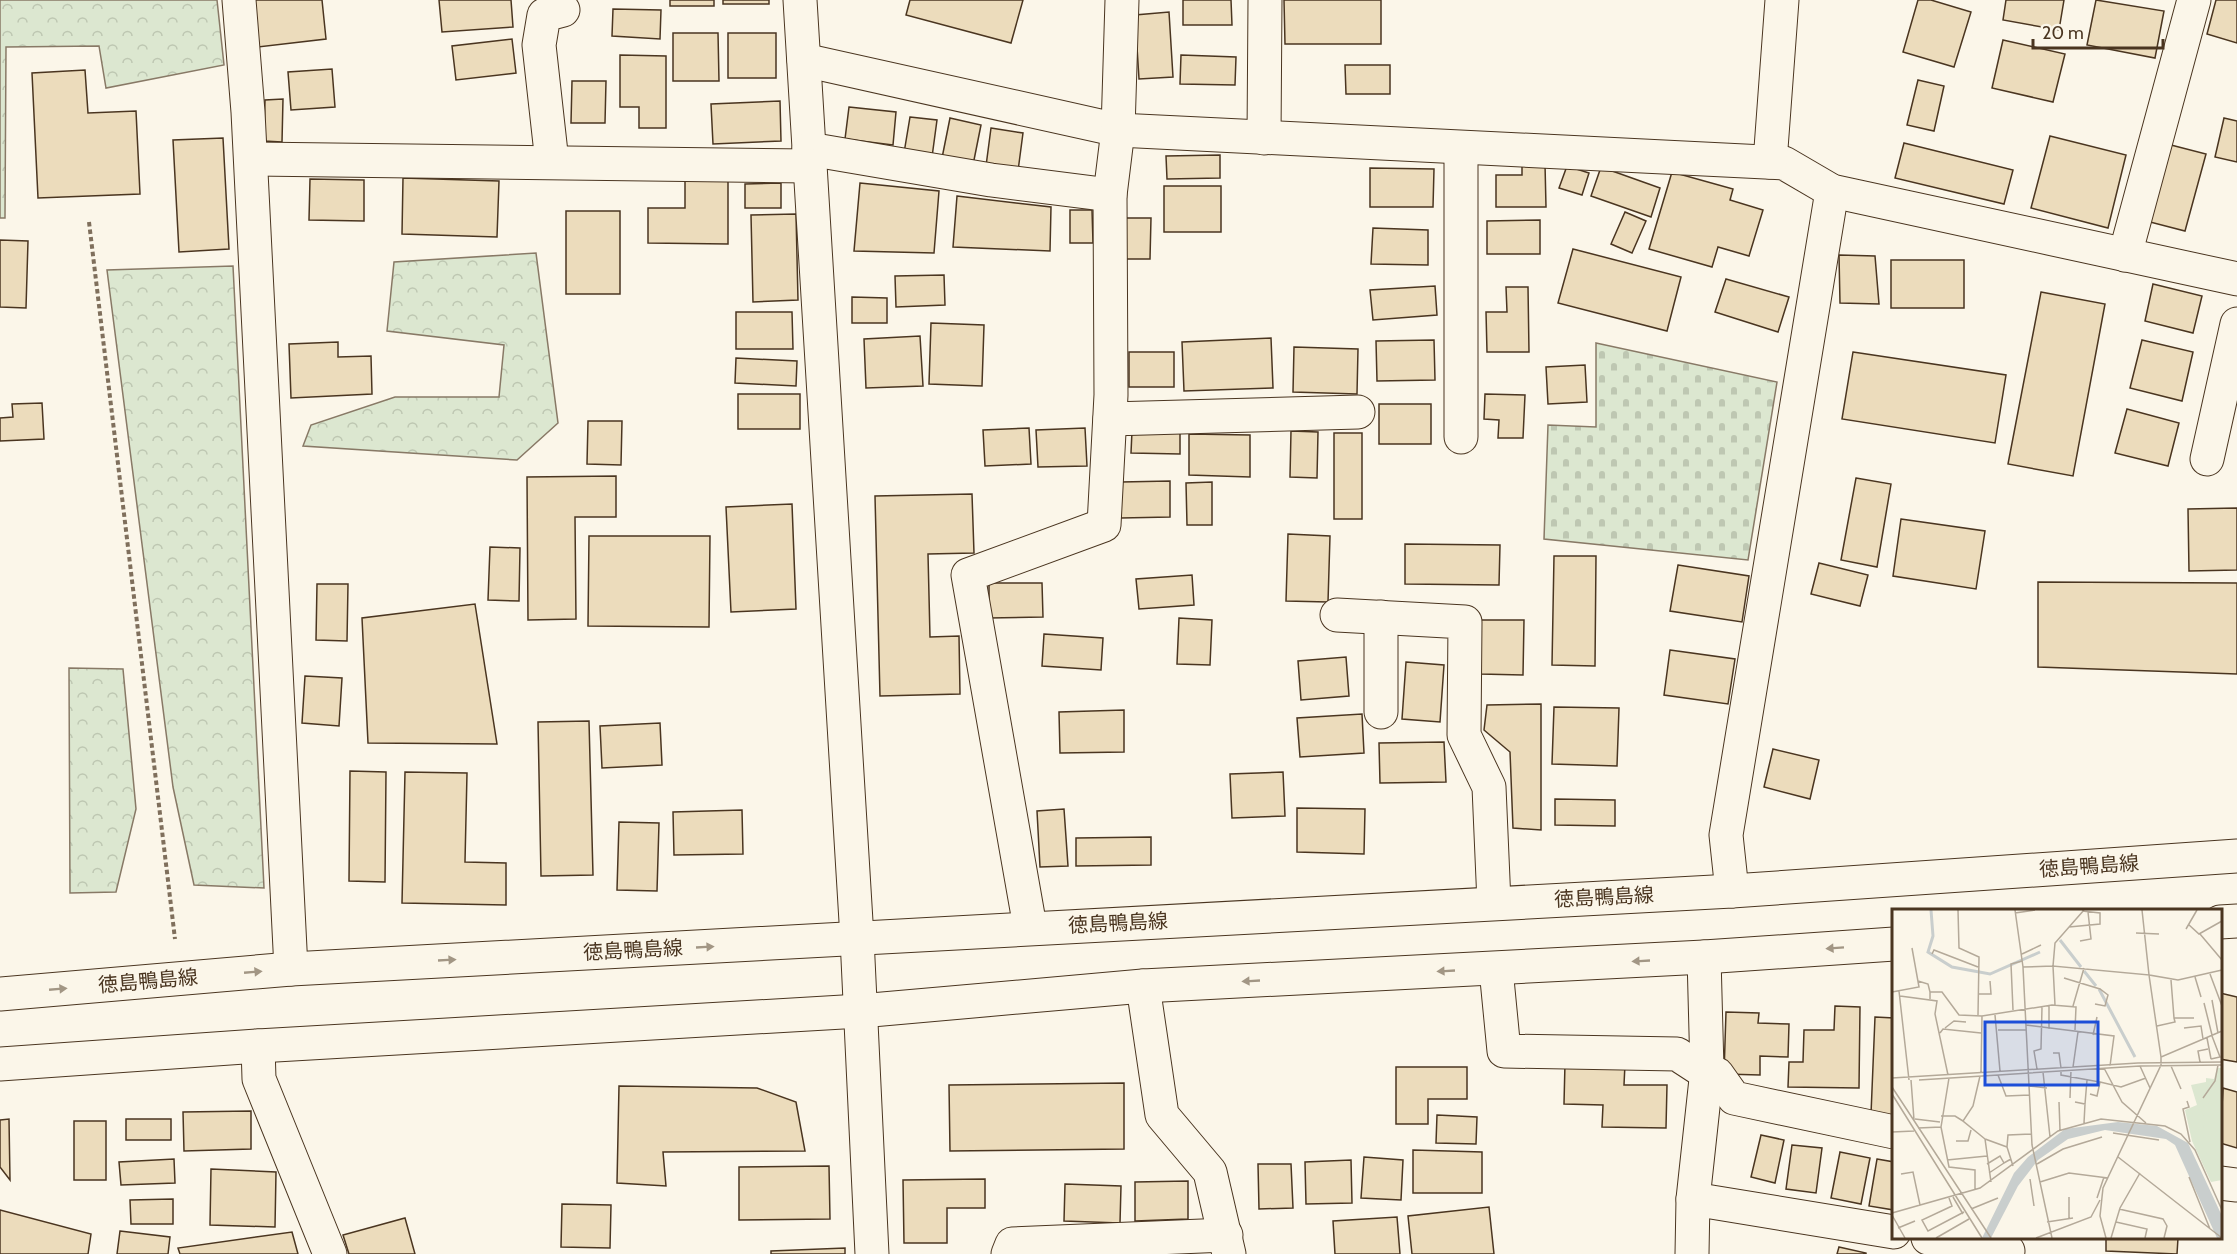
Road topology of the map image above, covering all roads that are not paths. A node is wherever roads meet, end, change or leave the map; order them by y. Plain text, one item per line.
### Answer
1 (239, 0) edge
2 (800, 0) edge
3 (1122, 0) edge
4 (1265, 0) edge
5 (1782, 0) edge
6 (2194, 0) edge
7 (563, 10) dead end
8 (804, 60) junction
9 (1118, 130) junction
10 (1264, 138) junction
11 (1461, 149) junction
12 (809, 158) junction
13 (251, 159) junction
14 (552, 162) junction
15 (1770, 162) junction
16 (1832, 191) junction
17 (1110, 195) junction
18 (2125, 255) junction
19 (2237, 279) edge
20 (2237, 324) edge
21 (1358, 412) dead end
22 (1110, 419) junction
23 (1461, 437) dead end
24 (2207, 459) dead end
25 (1336, 615) dead end
26 (1381, 617) junction
27 (1381, 712) dead end
28 (2237, 856) edge
29 (1732, 891) junction
30 (1494, 903) junction
31 (2237, 921) edge
32 (2222, 922) edge
33 (1030, 927) junction
34 (857, 938) junction
35 (1892, 944) edge
36 (1704, 957) junction
37 (291, 969) junction
38 (1496, 969) junction
39 (1143, 986) junction
40 (0, 994) edge
41 (860, 1011) junction
42 (258, 1046) junction
43 (0, 1064) edge
44 (1707, 1070) junction
45 (1892, 1132) edge
46 (2222, 1183) edge
47 (2237, 1185) edge
48 (1693, 1199) junction
49 (1892, 1232) edge
50 (1937, 1239) edge
51 (1228, 1244) edge
52 (2008, 1247) edge
53 (330, 1254) edge
54 (872, 1254) edge
55 (1008, 1254) edge
56 (1692, 1254) edge

1 - 13 street
2 - 8 street
3 - 9 street
4 - 10 street
5 - 15 street
6 - 18 street
7 - 14 street
8 - 9 street
8 - 12 street
9 - 10 street
9 - 17 street
10 - 11 street
11 - 15 street
11 - 23 street
12 - 14 street
12 - 17 street
12 - 34 street
13 - 14 street
13 - 37 street
15 - 16 street
16 - 18 street
16 - 29 street
17 - 22 street
18 - 19 street
20 - 24 street
21 - 22 street
22 - 33 street
25 - 26 street
26 - 27 street
26 - 30 street
28 - 29 street, 徳島鴨島線
29 - 30 street, 徳島鴨島線
30 - 33 street, 徳島鴨島線
31 - 32 street
33 - 34 street, 徳島鴨島線
37 -> 34 street, 徳島鴨島線
34 - 41 street
35 -> 36 street
36 -> 38 street
36 - 44 street
40 -> 37 street, 徳島鴨島線
38 -> 39 street
38 - 44 street
39 - 41 street
39 - 51 street
41 - 42 street
41 - 54 street
42 - 43 street
42 - 53 street
44 - 45 street
44 - 48 street
46 - 47 street
48 - 49 street
48 - 56 street
50 - 52 street
51 - 55 street

